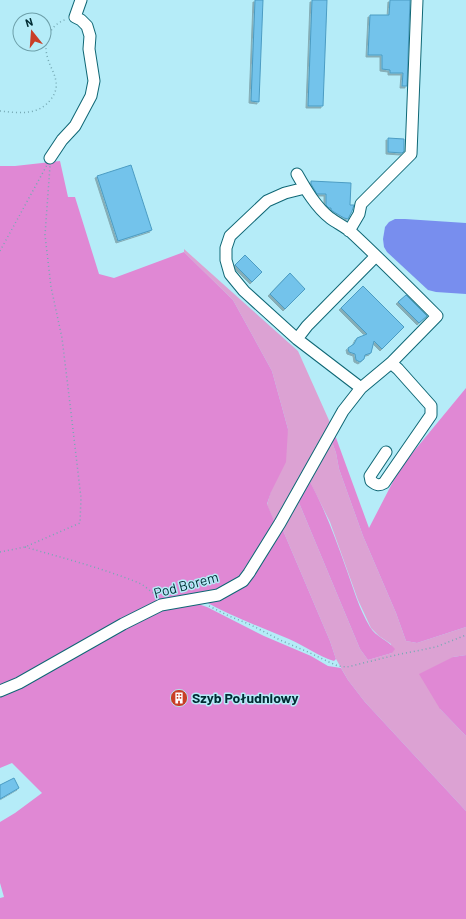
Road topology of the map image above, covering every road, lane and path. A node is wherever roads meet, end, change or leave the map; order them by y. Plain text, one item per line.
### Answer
1 (81, 0) edge
2 (417, 0) edge
3 (75, 17) junction
4 (0, 111) edge
5 (50, 158) junction
6 (297, 174) dead end
7 (305, 188) junction
8 (349, 230) junction
9 (0, 251) edge
10 (376, 256) junction
11 (297, 339) junction
12 (391, 363) junction
13 (361, 388) junction
14 (386, 452) dead end
15 (25, 547) junction
16 (0, 552) edge
17 (160, 597) dead end
18 (195, 598) junction
19 (466, 635) edge
20 (0, 692) edge

1 - 3 street
2 - 8 street
3 - 4 path
3 - 5 street
5 - 9 path
5 - 15 path
6 - 7 street
7 - 8 street
7 - 11 street
8 - 10 street
10 - 11 street
10 - 12 street, Pod Borem
11 - 13 street
12 - 13 street, Pod Borem
12 - 14 street
13 - 18 street, Pod Borem
15 - 16 path
15 - 17 path
18 - 19 path
18 - 20 street, Pod Borem

